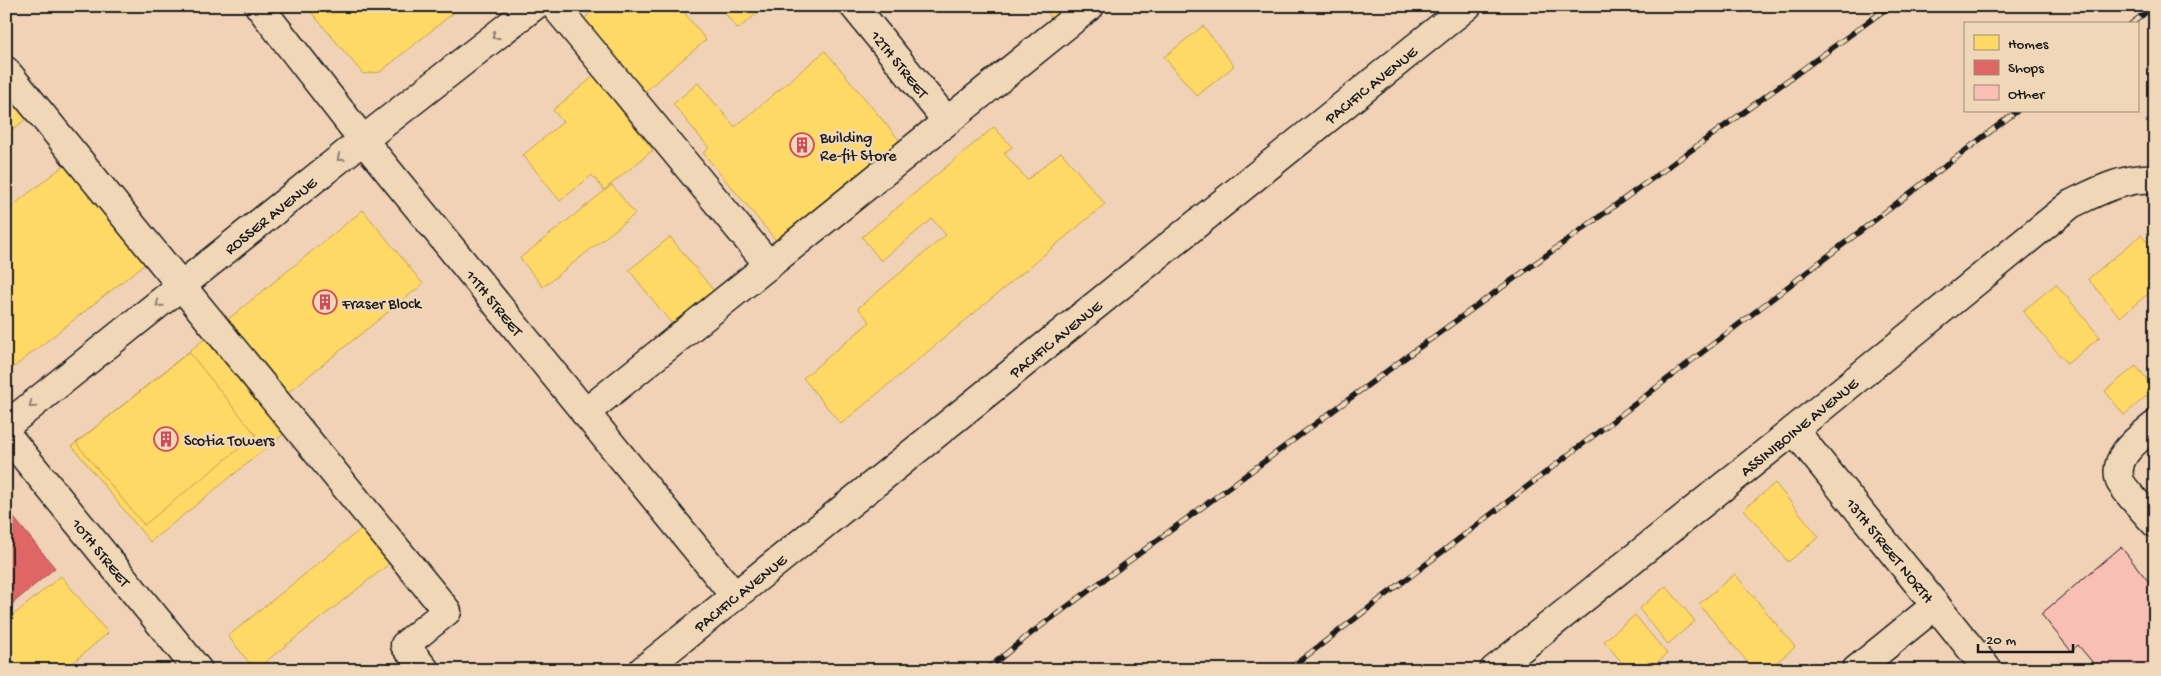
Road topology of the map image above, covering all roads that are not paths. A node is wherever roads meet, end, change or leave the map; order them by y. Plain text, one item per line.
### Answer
1 (259, 6) edge
2 (534, 6) edge
3 (555, 6) edge
4 (854, 6) edge
5 (1090, 6) edge
6 (1457, 9) edge
7 (6, 71) edge
8 (948, 121) junction
9 (362, 140) junction
10 (2155, 179) edge
11 (769, 265) junction
12 (181, 286) junction
13 (586, 413) junction
14 (2155, 425) edge
15 (6, 426) edge
16 (1794, 430) junction
17 (6, 434) edge
18 (2155, 523) edge
19 (734, 595) junction
20 (1936, 605) junction
21 (198, 670) edge
22 (425, 670) edge
23 (643, 670) edge
24 (1494, 670) edge
25 (1856, 670) edge
26 (1988, 670) edge

1 - 9 street, 11TH STREET
2 -> 9 street, ROSSER AVENUE
3 - 11 street
4 - 8 street, 12TH STREET
5 - 8 street
6 - 19 street, PACIFIC AVENUE
7 - 12 street
8 - 11 street
9 -> 12 street, ROSSER AVENUE
9 - 13 street, 11TH STREET
10 - 16 street, ASSINIBOINE AVENUE
11 - 13 street
12 -> 15 street, ROSSER AVENUE
12 - 22 street
13 - 19 street, 11TH STREET
14 - 18 street
16 - 20 street, 13TH STREET NORTH
16 - 24 street, ASSINIBOINE AVENUE
17 - 21 street, 10TH STREET
19 - 23 street, PACIFIC AVENUE
20 - 25 street
20 - 26 street, 13TH STREET NORTH

